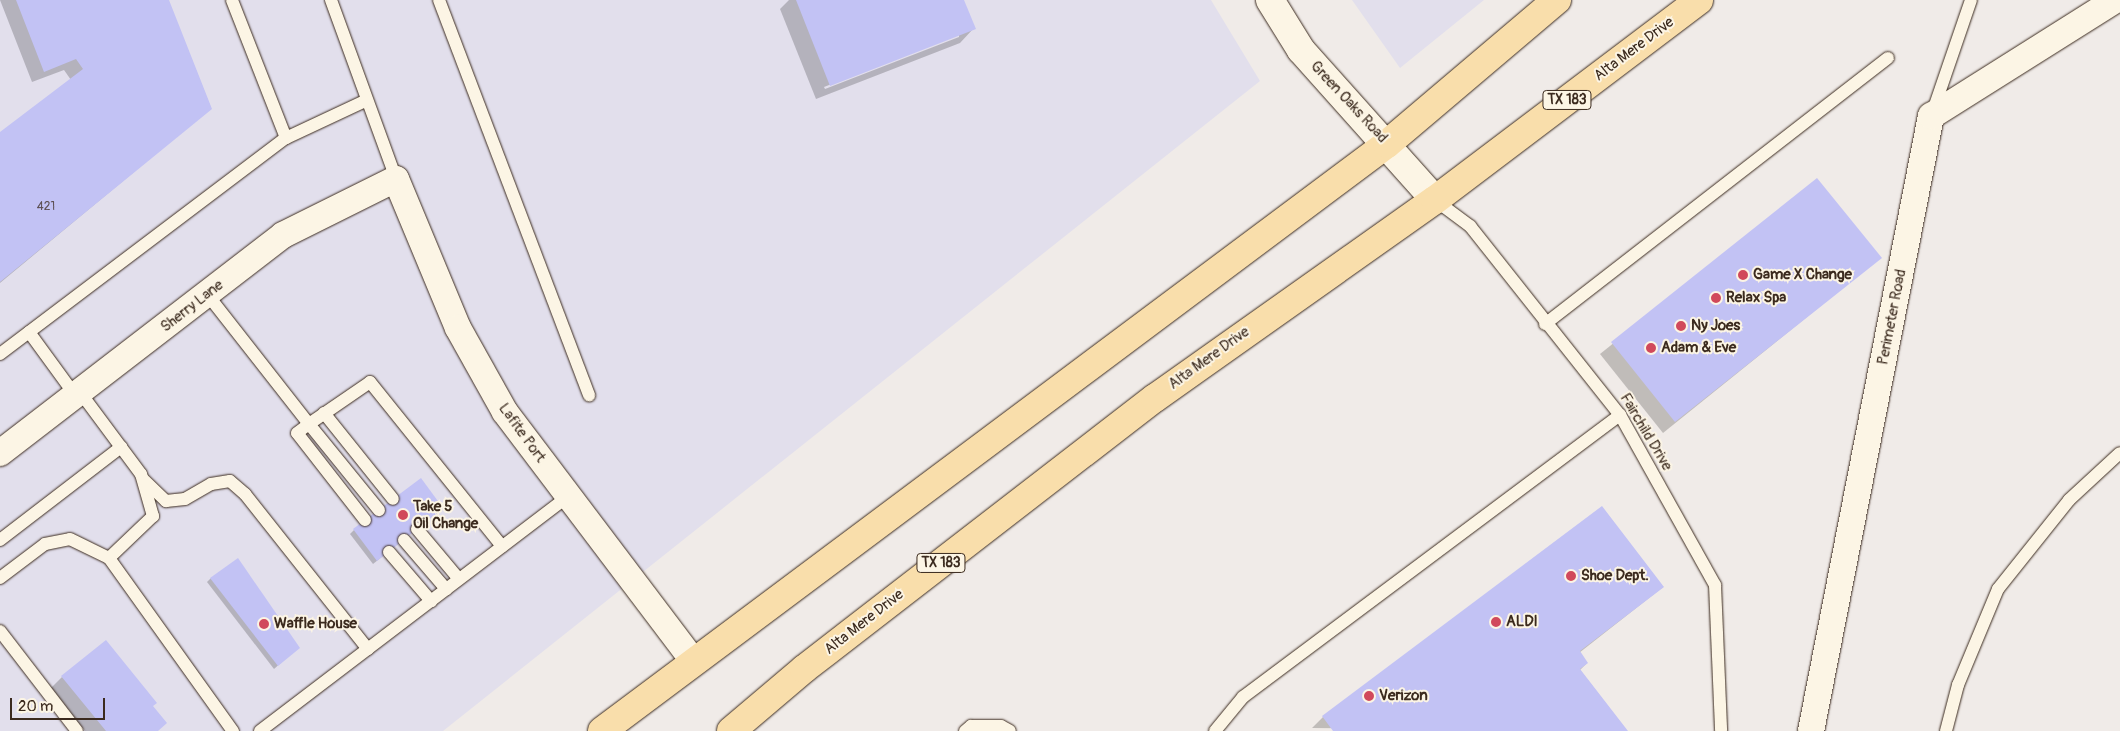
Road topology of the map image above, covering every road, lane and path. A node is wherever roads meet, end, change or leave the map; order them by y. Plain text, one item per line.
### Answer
1 (232, 0) edge
2 (331, 0) edge
3 (439, 0) edge
4 (1270, 0) edge
5 (1557, 0) edge
6 (1699, 0) edge
7 (1971, 0) edge
8 (2114, 0) edge
9 (1888, 58) dead end
10 (367, 100) junction
11 (1931, 116) junction
12 (286, 138) junction
13 (1387, 144) junction
14 (396, 179) junction
15 (1435, 200) junction
16 (207, 294) junction
17 (1545, 324) junction
18 (29, 332) junction
19 (0, 354) edge
20 (78, 394) junction
21 (589, 395) dead end
22 (324, 413) junction
23 (1620, 415) junction
24 (309, 424) junction
25 (121, 447) junction
26 (0, 453) edge
27 (2120, 453) edge
28 (143, 479) junction
29 (568, 496) junction
30 (393, 499) dead end
31 (379, 510) dead end
32 (365, 520) dead end
33 (417, 529) dead end
34 (0, 540) edge
35 (404, 540) dead end
36 (502, 546) junction
37 (390, 552) dead end
38 (109, 558) junction
39 (0, 578) edge
40 (459, 579) junction
41 (446, 589) junction
42 (431, 600) junction
43 (0, 631) edge
44 (368, 649) junction
45 (693, 661) junction
46 (77, 731) edge
47 (233, 731) edge
48 (260, 731) edge
49 (602, 731) edge
50 (731, 731) edge
51 (965, 731) edge
52 (1010, 731) edge
53 (1215, 731) edge
54 (1722, 731) edge
55 (1811, 731) edge
56 (1946, 731) edge

1 - 12 lane
2 - 10 lane
3 - 21 lane
4 - 13 main road, Green Oaks Road
5 - 13 main road
6 - 15 main road, Alta Mere Drive / TX 183
7 - 11 lane
8 - 11 street
9 - 17 lane
10 - 12 lane
10 - 14 lane
11 - 55 street, Perimeter Road
12 - 18 lane
13 - 15 main road, Green Oaks Road
13 - 45 main road
14 - 16 street, Sherry Lane
14 - 29 street, Lafite Port
15 - 17 lane, Fairchild Drive
15 - 50 main road, Alta Mere Drive / TX 183
16 - 20 street, Sherry Lane
16 - 24 lane
17 - 23 lane, Fairchild Drive
18 - 19 lane
18 - 20 lane
20 - 25 lane
20 - 26 street, Sherry Lane
22 - 24 lane
22 - 30 lane
22 - 36 lane
23 - 53 lane
23 - 54 lane, Fairchild Drive
24 - 31 lane
24 - 32 lane
25 - 28 lane
25 - 34 lane
27 - 56 lane
28 - 38 lane
28 - 44 lane
29 - 36 lane
29 - 45 street, Lafite Port
33 - 40 lane
35 - 41 lane
36 - 40 lane
37 - 42 lane
38 - 39 lane
38 - 47 lane
40 - 41 lane
41 - 42 lane
42 - 44 lane
43 - 46 lane
44 - 48 lane
45 - 49 main road
51 - 52 lane

